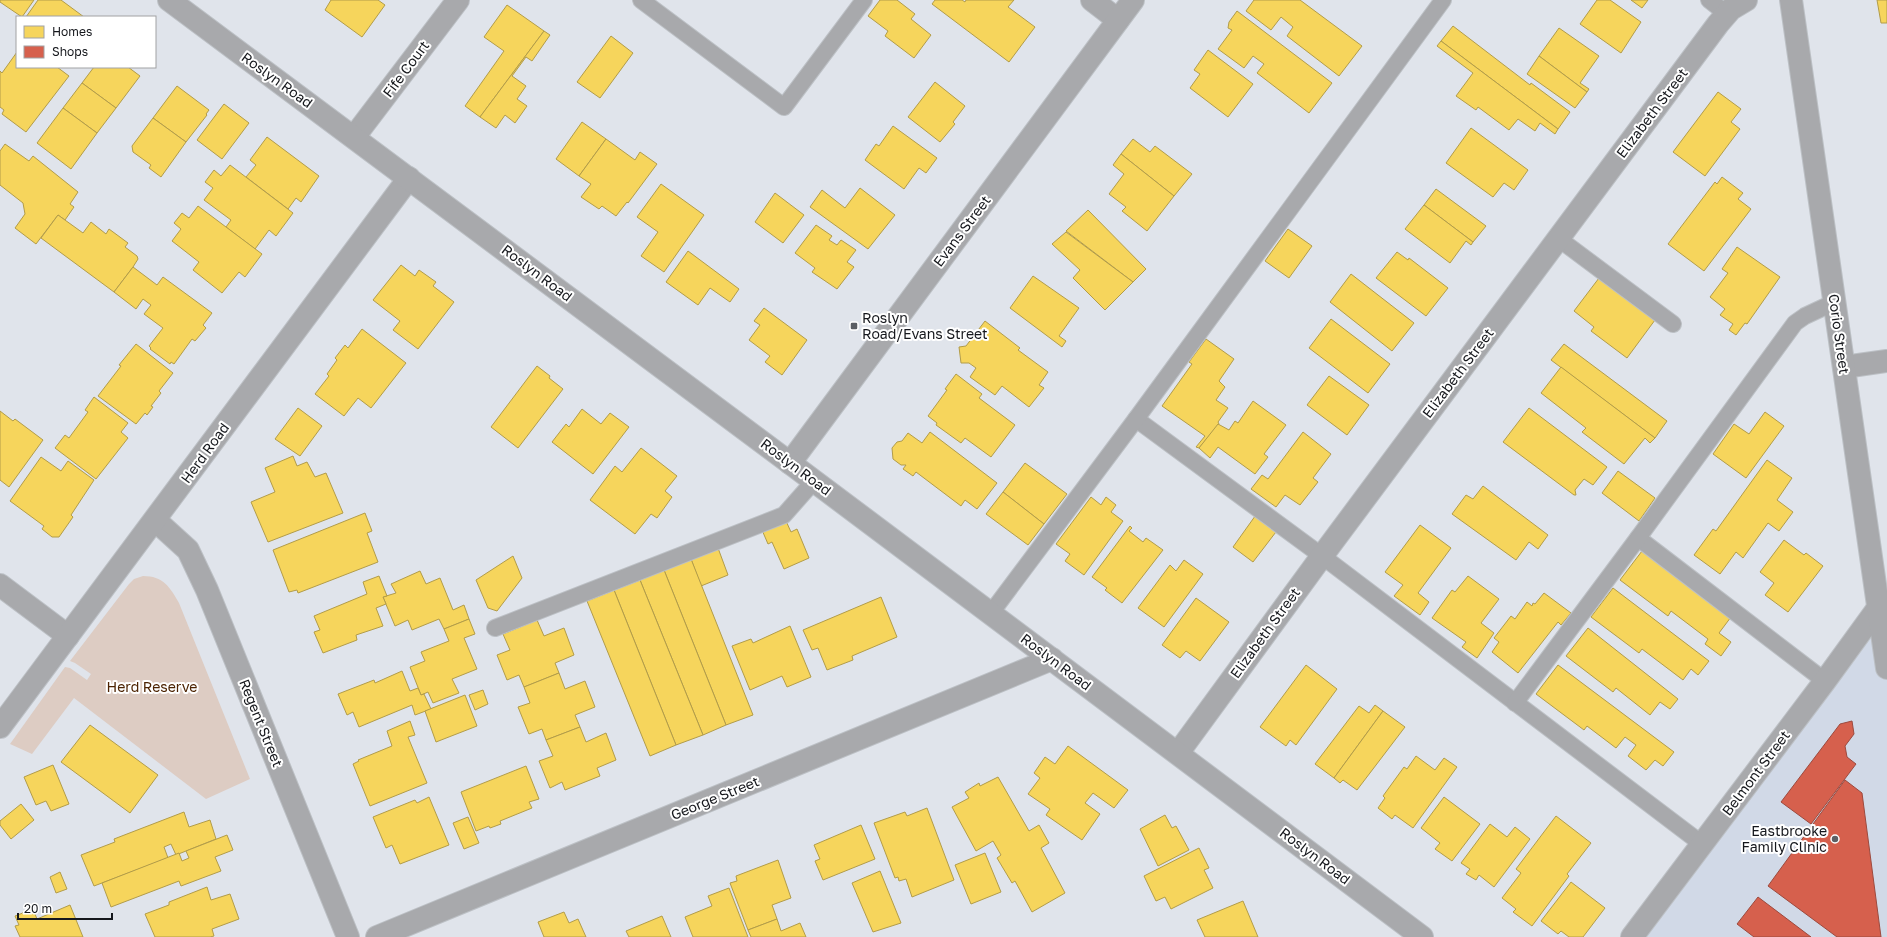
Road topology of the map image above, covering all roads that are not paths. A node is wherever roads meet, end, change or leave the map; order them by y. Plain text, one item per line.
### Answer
1 (169, 0) edge
2 (458, 0) edge
3 (641, 0) edge
4 (864, 0) edge
5 (1092, 0) edge
6 (1133, 0) edge
7 (1443, 0) edge
8 (1709, 0) edge
9 (1746, 0) edge
10 (1791, 0) edge
11 (1727, 14) junction
12 (1118, 20) junction
13 (354, 137) junction
14 (409, 178) junction
15 (1558, 239) junction
16 (1835, 302) junction
17 (1673, 324) dead end
18 (1887, 361) edge
19 (1844, 367) junction
20 (1136, 419) junction
21 (790, 463) junction
22 (814, 481) junction
23 (155, 520) junction
24 (1638, 538) junction
25 (1322, 556) junction
26 (0, 585) edge
27 (1878, 608) junction
28 (991, 613) junction
29 (495, 628) dead end
30 (68, 636) junction
31 (1052, 659) junction
32 (1887, 668) edge
33 (1825, 681) junction
34 (1515, 703) junction
35 (0, 727) edge
36 (1178, 753) junction
37 (1702, 844) junction
38 (348, 937) edge
39 (377, 937) edge
40 (1422, 937) edge
41 (1632, 937) edge

1 - 13 street, Roslyn Road
2 - 13 street, Fife Court
3 - 4 lane
5 - 12 street
6 - 12 street, Evans Street
7 - 20 lane
8 - 11 lane
9 - 11 street, Elizabeth Street
10 - 16 street, Corio Street
11 - 15 street, Elizabeth Street
12 - 21 street, Evans Street
13 - 14 street, Roslyn Road
14 - 21 street, Roslyn Road
14 - 23 street, Herd Road
15 - 17 lane
15 - 25 street, Elizabeth Street
16 - 19 street, Corio Street
16 - 24 lane
18 - 19 street
19 - 27 street, Corio Street
20 - 25 lane
20 - 28 lane
21 - 22 street, Roslyn Road
22 - 28 street, Roslyn Road
22 - 29 lane
23 - 30 street, Herd Road
23 - 38 street, Regent Street
24 - 33 lane
24 - 34 lane
25 - 34 lane
25 - 36 street, Elizabeth Street
26 - 30 street
27 - 32 street, Corio Street
27 - 33 street, Belmont Street
28 - 31 street, Roslyn Road
30 - 35 street, Herd Road
31 - 36 street, Roslyn Road
31 - 39 street, George Street
33 - 37 street, Belmont Street
34 - 37 lane
36 - 40 street, Roslyn Road
37 - 41 street, Belmont Street

